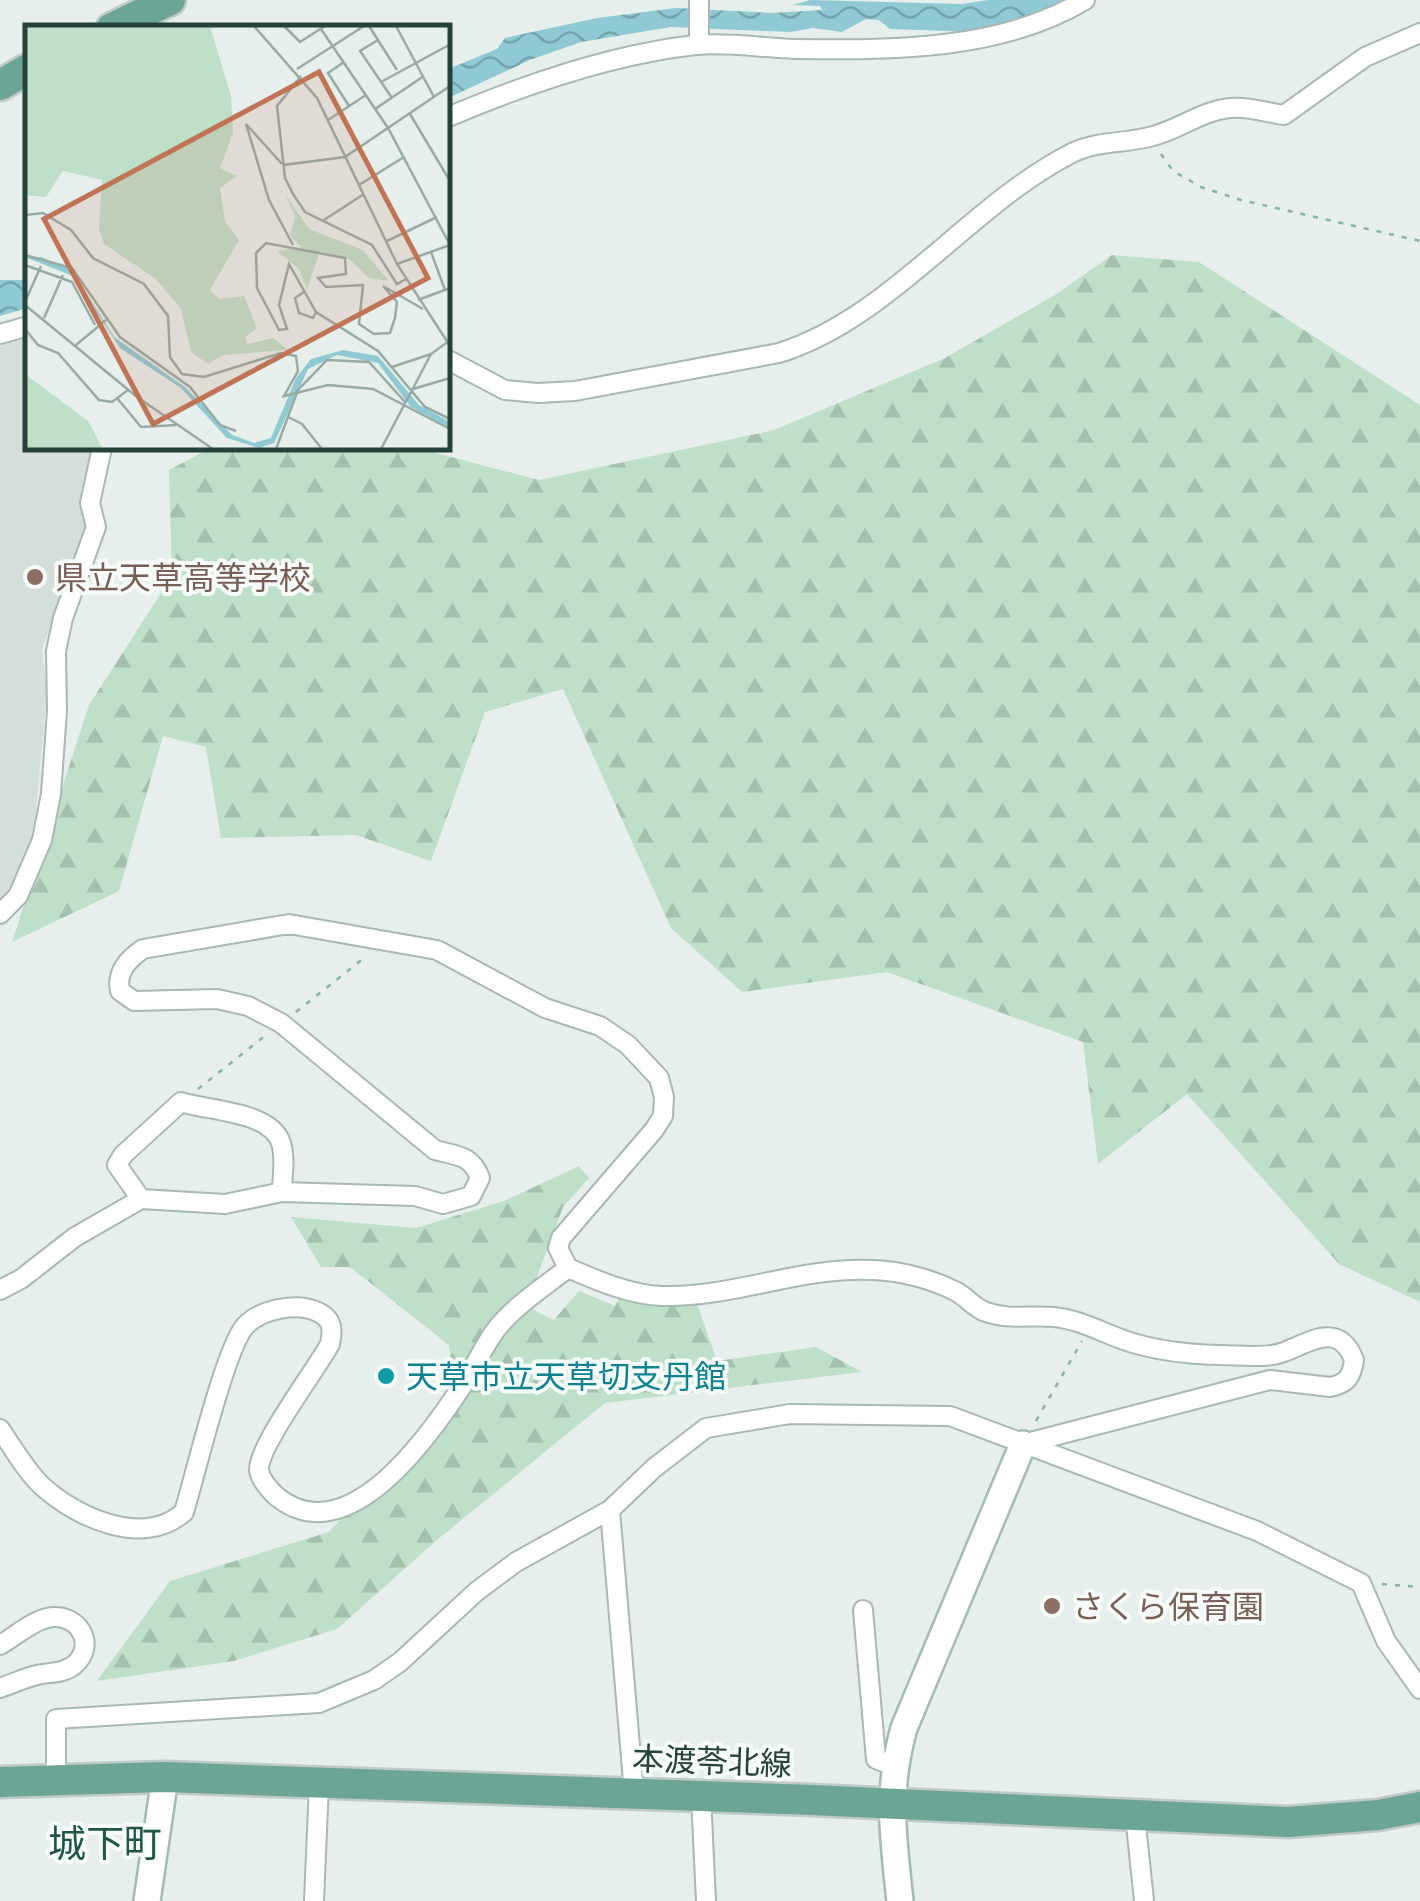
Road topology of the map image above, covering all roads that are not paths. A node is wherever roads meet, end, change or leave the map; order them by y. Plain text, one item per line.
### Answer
1 (170, 0) edge
2 (699, 0) edge
3 (1085, 0) edge
4 (118, 25) edge
5 (1420, 32) edge
6 (698, 37) junction
7 (25, 71) edge
8 (0, 84) edge
9 (450, 116) edge
10 (25, 327) edge
11 (0, 334) edge
12 (450, 361) edge
13 (102, 450) edge
14 (0, 914) edge
15 (282, 1192) junction
16 (140, 1199) junction
17 (568, 1268) junction
18 (0, 1290) edge
19 (0, 1430) edge
20 (1023, 1444) junction
21 (610, 1510) junction
22 (863, 1610) dead end
23 (0, 1645) edge
24 (0, 1688) edge
25 (1420, 1688) edge
26 (894, 1766) junction
27 (165, 1777) junction
28 (56, 1780) junction
29 (0, 1782) edge
30 (319, 1784) junction
31 (634, 1794) junction
32 (701, 1796) junction
33 (890, 1804) junction
34 (1420, 1807) edge
35 (1135, 1815) junction
36 (148, 1901) edge
37 (314, 1901) edge
38 (706, 1901) edge
39 (900, 1901) edge
40 (1144, 1901) edge

1 - 4 main road
2 - 6 street
3 - 6 street
5 - 12 street
6 - 9 street
7 - 8 main road
10 - 11 street
13 - 14 street
15 - 16 street
15 - 16 street
15 - 17 street
16 - 18 street
17 - 19 street
17 - 20 street
20 - 21 street
20 - 25 street
20 - 26 street
21 - 28 street
21 - 31 street
22 - 26 street
23 - 24 street
26 - 33 street
27 - 28 main road, 本渡苓北線
27 - 30 main road, 本渡苓北線
27 - 36 street
28 - 29 main road, 本渡苓北線
30 - 31 main road, 本渡苓北線
30 - 37 street
31 - 32 main road, 本渡苓北線
32 - 33 main road, 本渡苓北線
32 - 38 street
33 - 35 main road, 本渡苓北線
33 - 39 street
34 - 35 main road, 本渡苓北線
35 - 40 street

